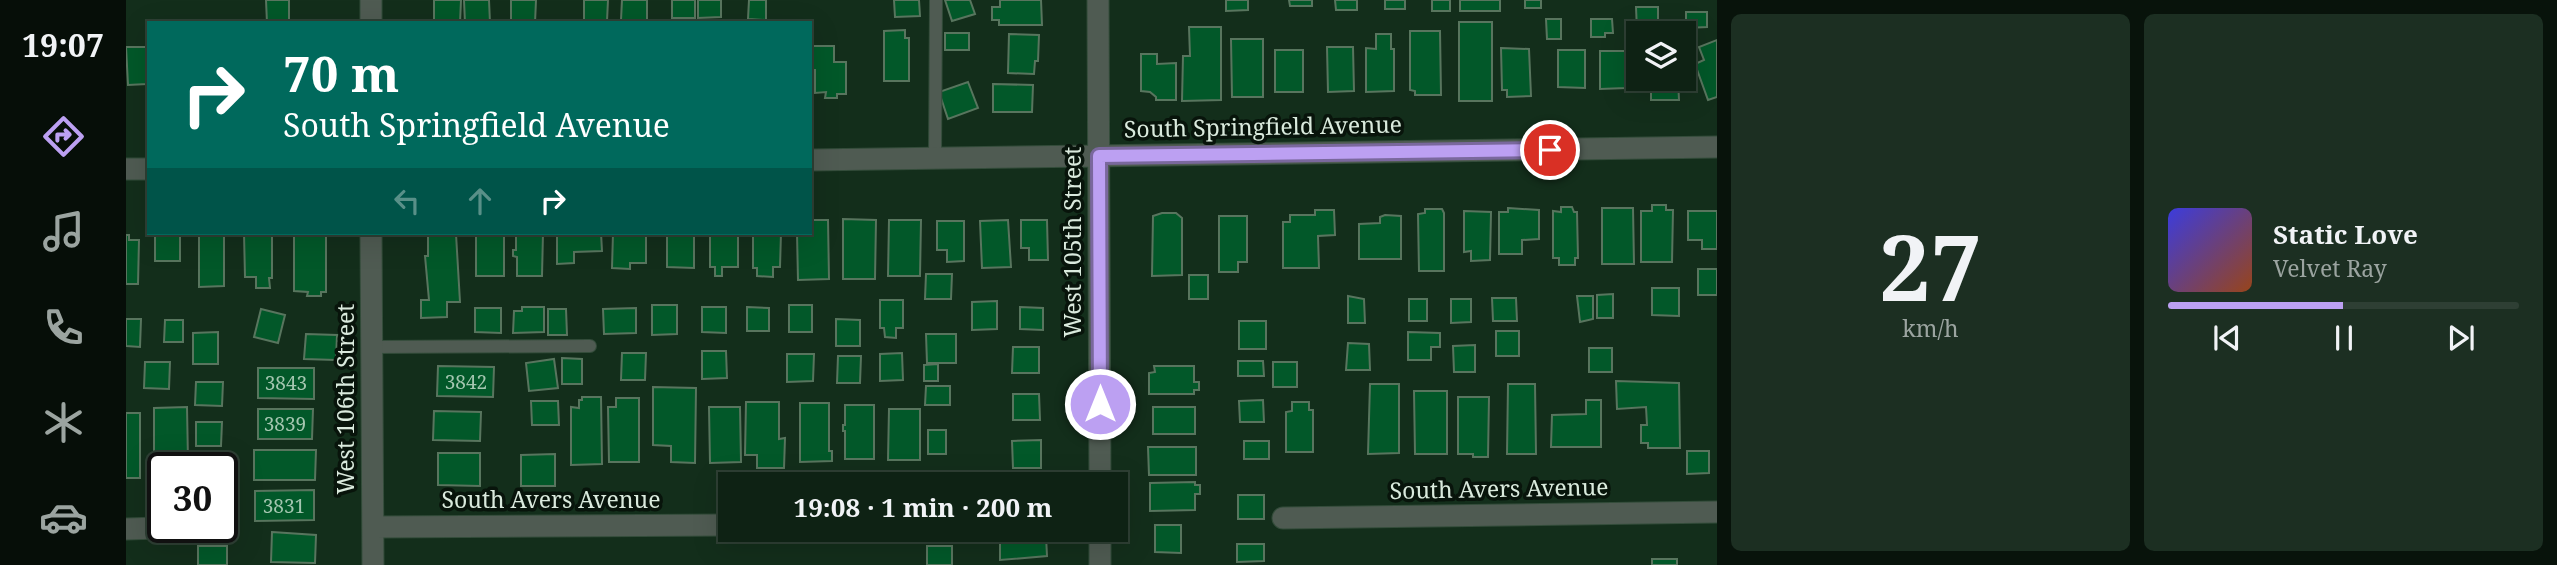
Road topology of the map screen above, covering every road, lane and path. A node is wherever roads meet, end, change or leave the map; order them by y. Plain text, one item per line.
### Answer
1 (371, 0) edge
2 (936, 0) edge
3 (1098, 0) edge
4 (371, 21) edge
5 (1717, 147) edge
6 (1099, 156) junction
7 (935, 158) junction
8 (812, 160) edge
9 (126, 169) edge
10 (147, 169) edge
11 (371, 235) edge
12 (590, 346) dead end
13 (372, 347) junction
14 (1100, 472) edge
15 (1717, 512) edge
16 (1283, 518) dead end
17 (718, 525) edge
18 (373, 527) junction
19 (147, 528) edge
20 (126, 529) edge
21 (1100, 542) edge
22 (373, 565) edge
23 (1100, 565) edge

1 - 4 street
2 - 7 lane
3 - 6 street, West 105th Street
5 - 6 street, South Springfield Avenue
6 - 7 street, South Springfield Avenue
6 - 14 street, West 105th Street
7 - 8 street, South Springfield Avenue
9 - 10 street
11 - 13 street, West 106th Street
12 - 13 lane
13 - 18 street, West 106th Street
15 - 16 street, South Avers Avenue
17 - 18 street, South Avers Avenue
18 - 22 street, West 106th Street
19 - 20 street
21 - 23 street

